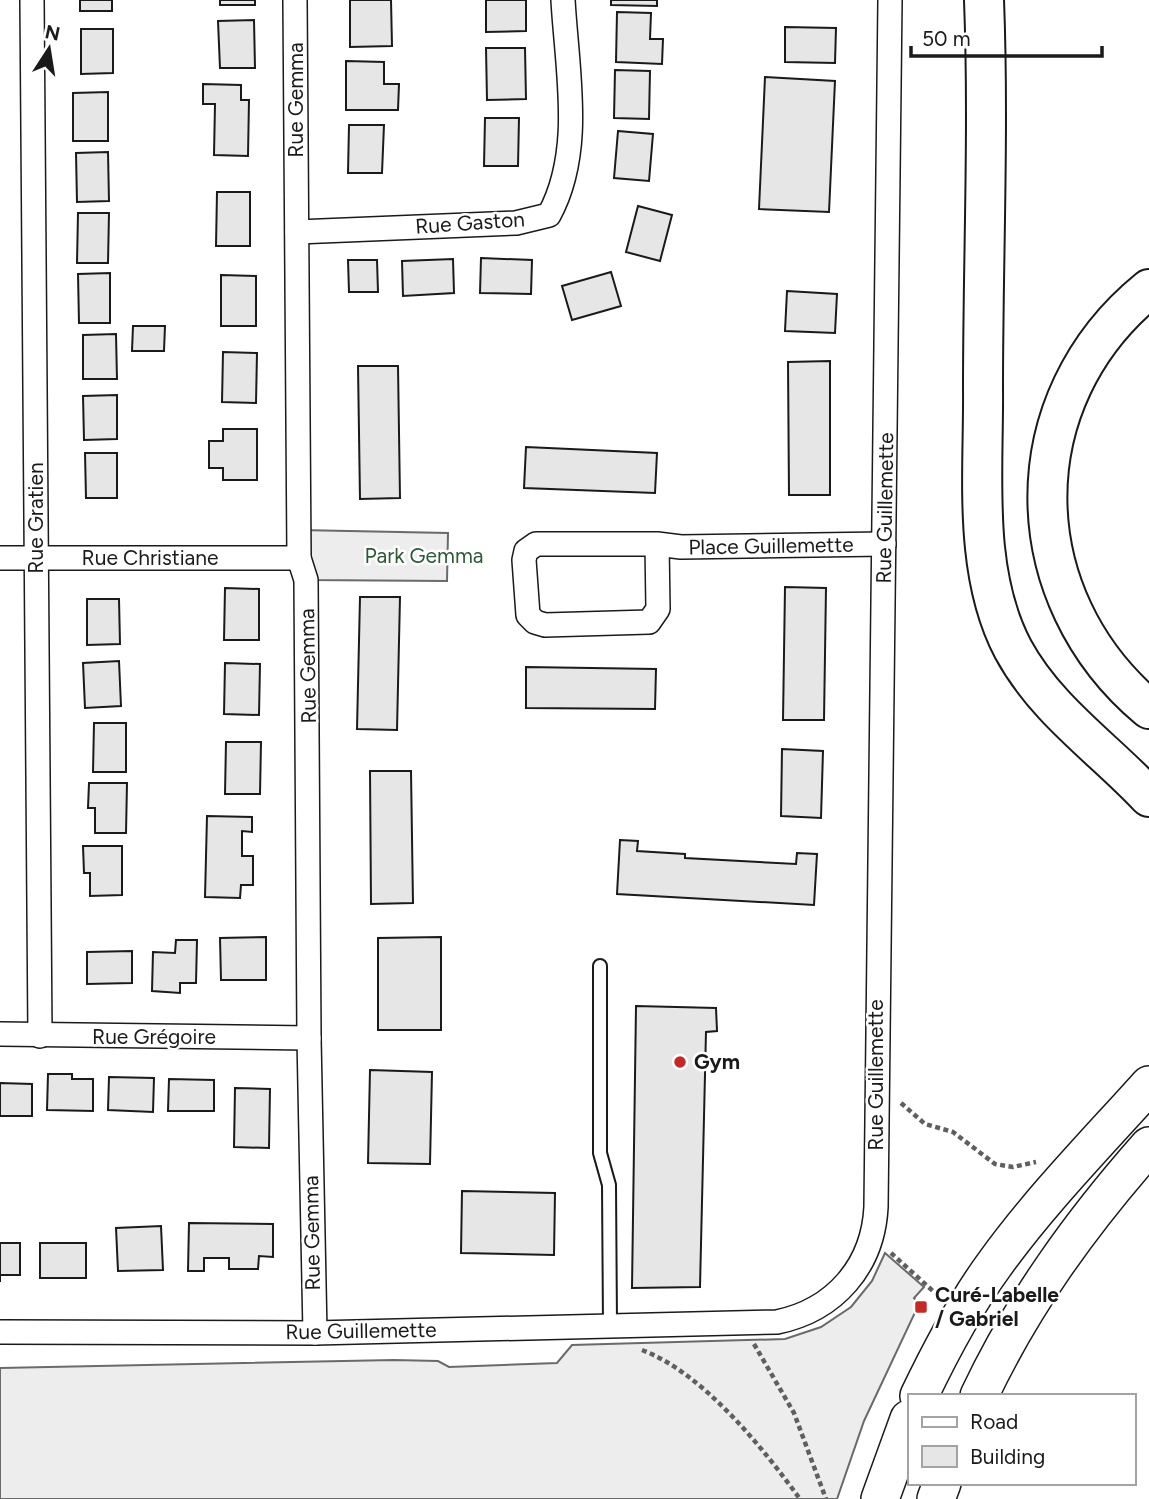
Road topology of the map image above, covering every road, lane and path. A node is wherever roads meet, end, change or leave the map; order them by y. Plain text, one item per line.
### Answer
1 (32, 0) edge
2 (295, 0) edge
3 (563, 0) edge
4 (890, 0) edge
5 (984, 0) edge
6 (297, 233) junction
7 (1149, 289) edge
8 (657, 544) junction
9 (884, 544) junction
10 (0, 558) edge
11 (36, 558) junction
12 (299, 558) junction
13 (1149, 709) edge
14 (1149, 797) edge
15 (600, 967) dead end
16 (0, 1034) edge
17 (40, 1036) junction
18 (309, 1038) junction
19 (876, 1079) junction
20 (1149, 1085) edge
21 (1149, 1146) edge
22 (1047, 1159) dead end
23 (887, 1249) dead end
24 (934, 1292) dead end
25 (749, 1323) junction
26 (602, 1325) junction
27 (0, 1332) edge
28 (315, 1333) junction
29 (920, 1394) edge
30 (980, 1394) edge
31 (908, 1422) edge
32 (800, 1499) edge
33 (826, 1499) edge
34 (880, 1499) edge

1 - 11 street, Rue Gratien
2 - 6 street, Rue Gemma
3 - 6 street, Rue Gaston
4 - 9 street, Rue Guillemette
5 - 14 highway
6 - 12 street, Rue Gemma
7 - 13 highway
8 - 8 street, Place Guillemette
8 - 9 street, Place Guillemette
9 - 19 street, Rue Guillemette
10 - 11 street, Rue Christiane
11 - 12 street, Rue Christiane
11 - 17 street, Rue Gratien
12 - 18 street, Rue Gemma
15 - 26 lane
16 - 17 street, Rue Grégoire
17 - 18 street, Rue Grégoire
18 - 28 street, Rue Gemma
19 - 22 path
19 - 25 street, Rue Guillemette
20 - 29 main road
21 - 30 main road
23 - 24 path
25 - 26 street, Rue Guillemette
25 - 33 path
26 - 28 street, Rue Guillemette
26 - 32 path
27 - 28 street, Rue Guillemette
31 - 34 main road

